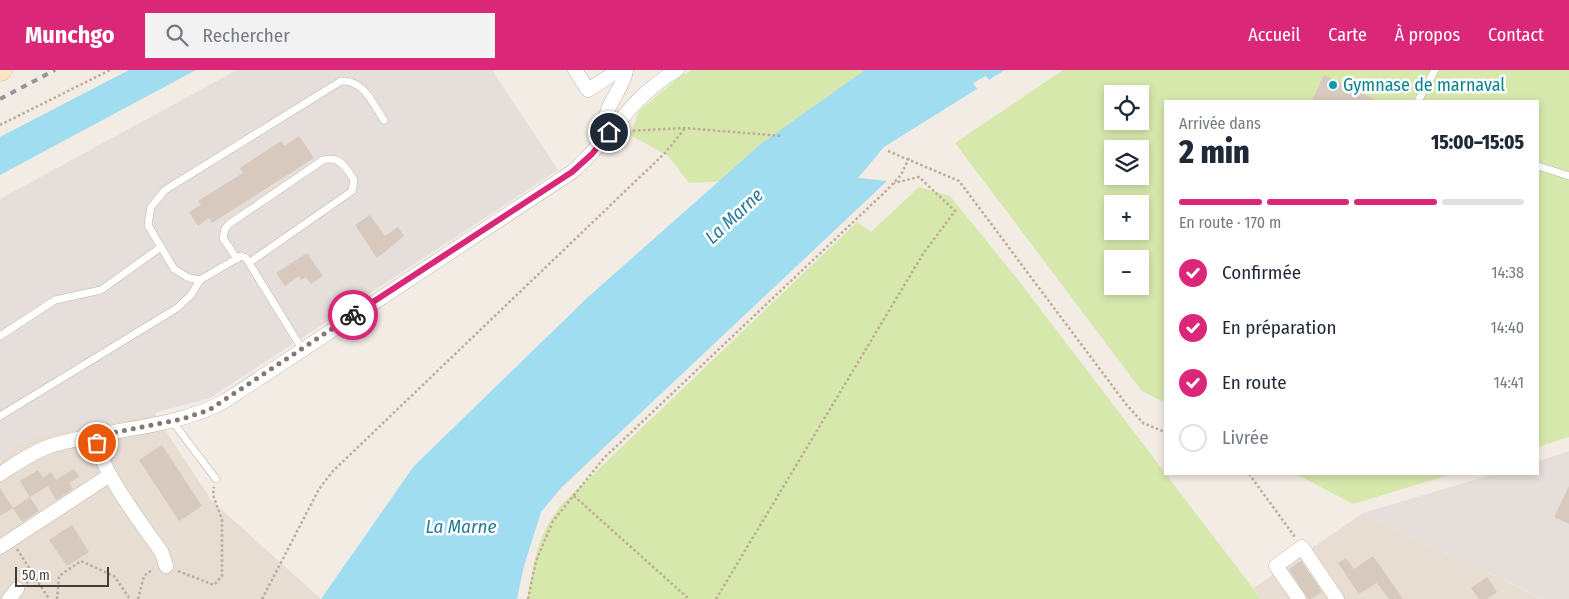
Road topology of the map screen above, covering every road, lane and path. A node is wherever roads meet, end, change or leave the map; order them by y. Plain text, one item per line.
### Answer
1 (110, 70) edge
2 (575, 70) edge
3 (619, 70) edge
4 (626, 70) edge
5 (677, 70) edge
6 (1435, 70) edge
7 (1419, 100) edge
8 (384, 120) dead end
9 (0, 125) edge
10 (684, 128) junction
11 (609, 132) junction
12 (782, 136) dead end
13 (888, 151) dead end
14 (909, 158) junction
15 (1539, 166) edge
16 (1569, 176) edge
17 (892, 184) junction
18 (161, 247) junction
19 (237, 259) junction
20 (250, 262) junction
21 (200, 280) junction
22 (0, 336) edge
23 (302, 349) junction
24 (0, 416) edge
25 (172, 421) junction
26 (1164, 432) edge
27 (96, 436) junction
28 (0, 474) edge
29 (110, 475) junction
30 (1250, 475) edge
31 (216, 479) joint
32 (574, 496) junction
33 (6, 543) edge
34 (1302, 547) junction
35 (166, 566) junction
36 (49, 599) edge
37 (57, 599) edge
38 (130, 599) edge
39 (138, 599) edge
40 (262, 599) edge
41 (528, 599) edge
42 (689, 599) edge
43 (716, 599) edge
44 (1299, 599) edge
45 (1338, 599) edge

1 - 9 path
2 - 3 street
4 - 11 street
5 - 11 street
6 - 7 lane
8 - 18 lane
10 - 11 path
10 - 12 path
10 - 40 path
11 - 23 street
13 - 14 path
14 - 17 path
14 - 26 path
15 - 16 lane
17 - 32 path
17 - 43 path
18 - 21 lane
18 - 22 lane
19 - 20 lane
19 - 20 lane
19 - 21 lane
20 - 23 lane
21 - 24 lane
23 - 25 street
25 - 27 street
25 - 31 lane
27 - 28 street
27 - 29 street
29 - 33 street
29 - 35 street
30 - 34 path
31 - 35 path
32 - 41 path
32 - 42 path
33 - 36 path
34 - 44 street
34 - 45 street
35 - 39 path
37 - 38 path

